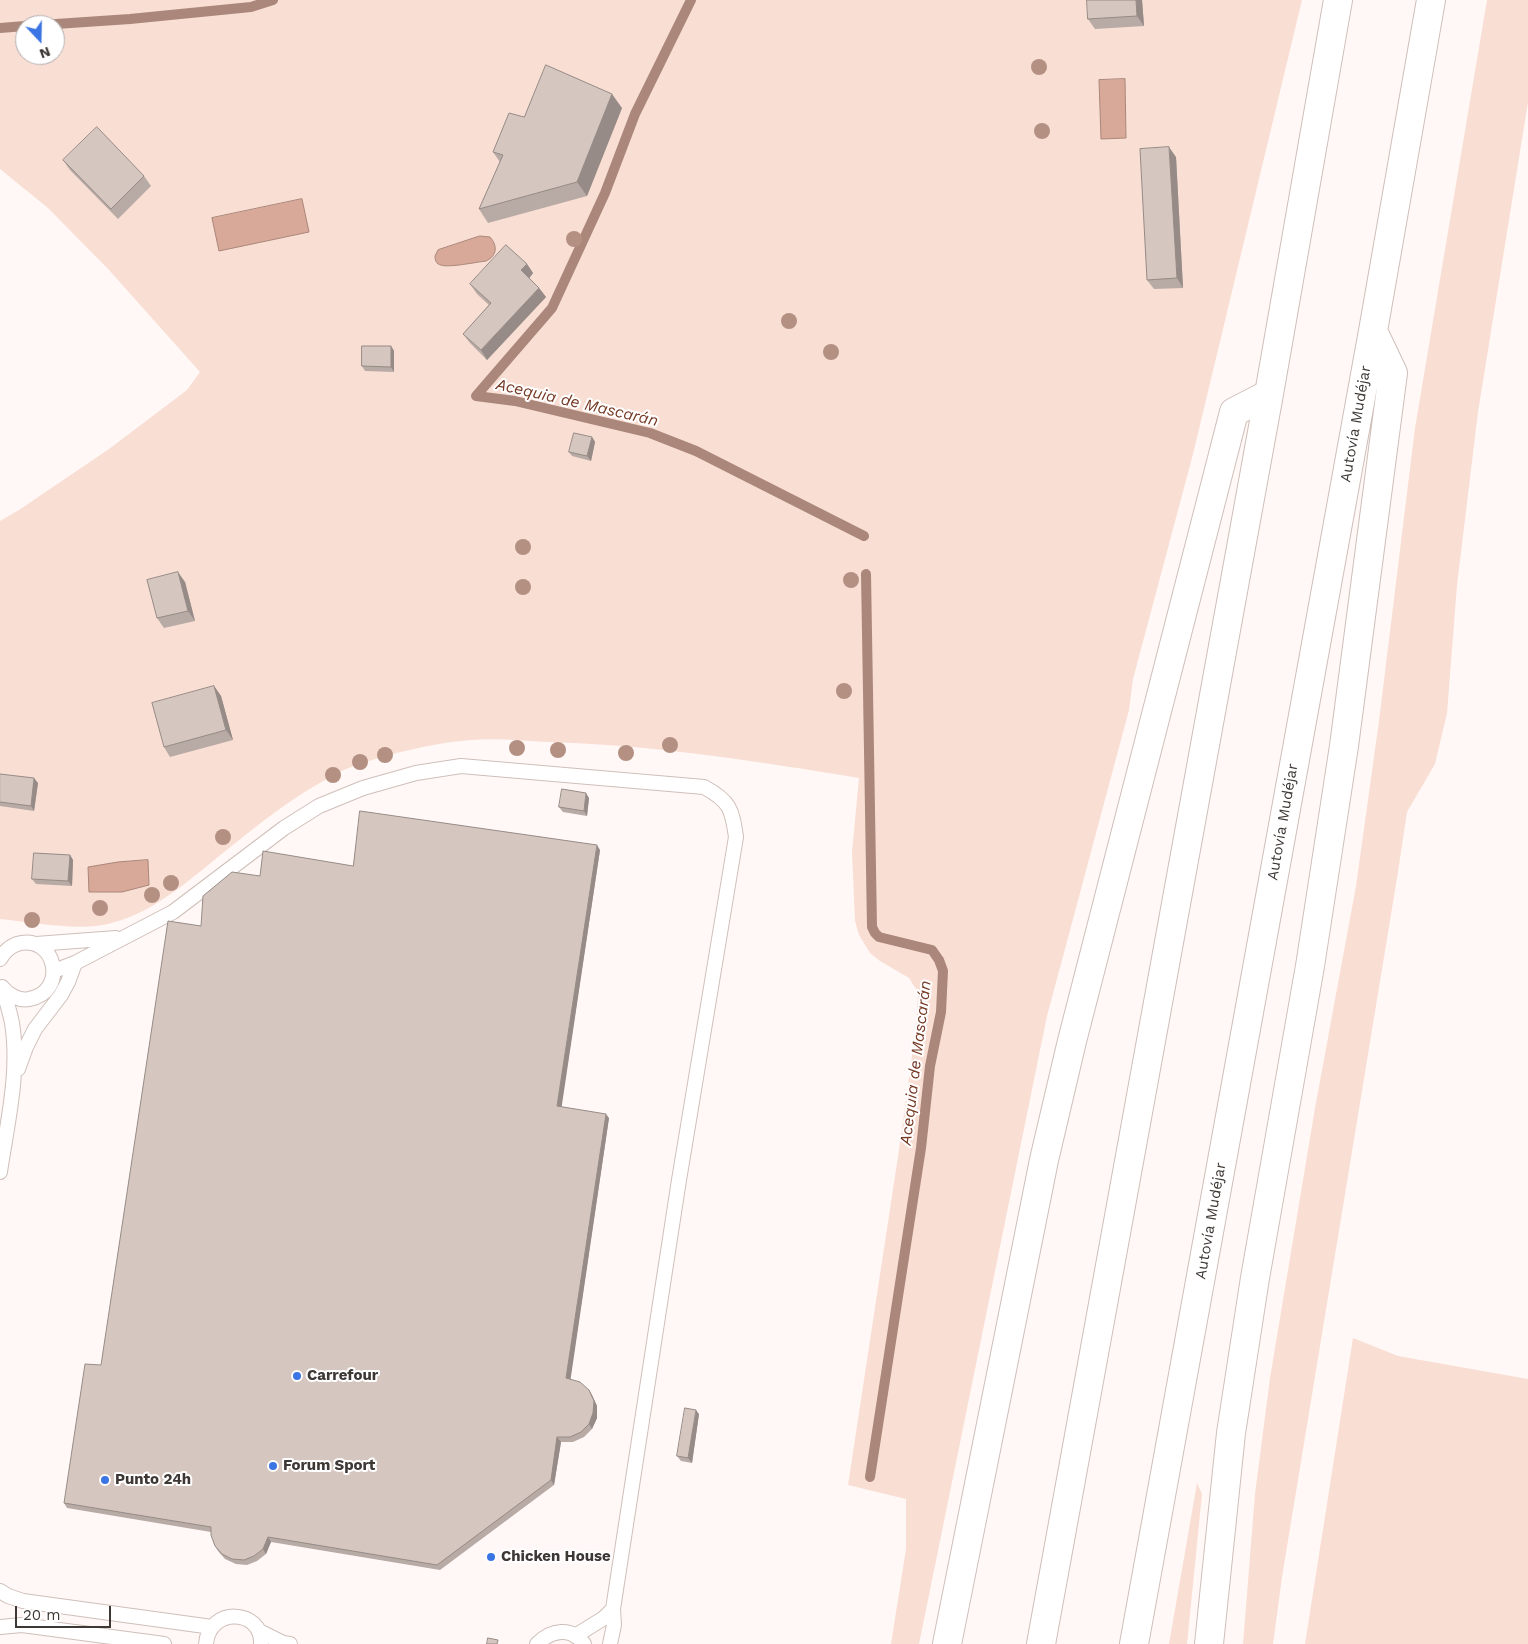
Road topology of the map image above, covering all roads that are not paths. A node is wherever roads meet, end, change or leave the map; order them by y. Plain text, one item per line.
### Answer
1 (1338, 0) edge
2 (1431, 0) edge
3 (1373, 331) junction
4 (1269, 394) junction
5 (124, 938) junction
6 (36, 944) junction
7 (1, 954) edge
8 (75, 963) junction
9 (54, 973) junction
10 (2, 986) edge
11 (61, 995) junction
12 (12, 1091) junction
13 (0, 1172) edge
14 (0, 1591) edge
15 (613, 1609) junction
16 (0, 1627) edge
17 (212, 1627) junction
18 (260, 1637) edge
19 (580, 1640) edge
20 (164, 1644) edge
21 (206, 1644) edge
22 (290, 1644) edge
23 (537, 1644) edge
24 (610, 1644) edge
25 (947, 1644) edge
26 (1041, 1644) edge
27 (1134, 1644) edge
28 (1209, 1644) edge

1 - 4 highway
2 - 3 highway, Autovía Mudéjar
3 - 27 highway, Autovía Mudéjar
3 - 28 highway
4 - 25 highway
4 - 26 highway
5 - 6 lane
5 - 8 lane
5 - 15 lane
6 - 7 lane
6 - 9 lane
8 - 9 lane
8 - 11 lane
9 - 10 lane
9 - 11 lane
10 - 12 lane
11 - 12 lane
12 - 13 lane
14 - 17 lane
15 - 19 lane
15 - 24 lane
16 - 20 lane
17 - 18 lane
17 - 21 lane
18 - 22 lane
19 - 23 lane

